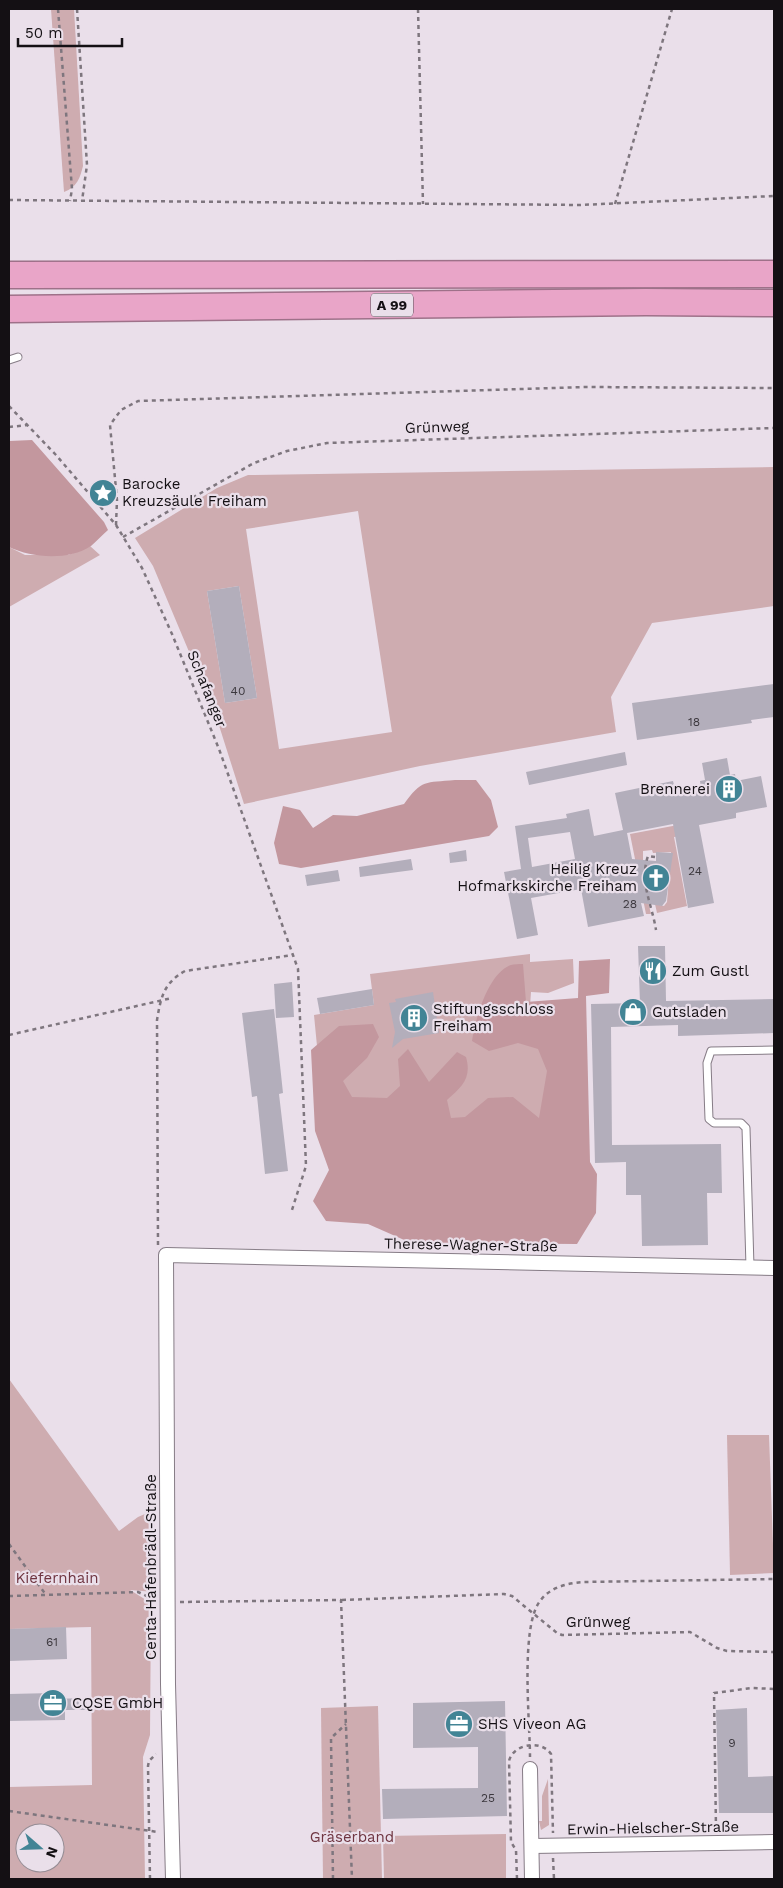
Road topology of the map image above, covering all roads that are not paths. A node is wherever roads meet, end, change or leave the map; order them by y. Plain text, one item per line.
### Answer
1 (774, 274) edge
2 (9, 275) edge
3 (774, 303) edge
4 (9, 309) edge
5 (18, 357) dead end
6 (9, 360) edge
7 (774, 1050) edge
8 (166, 1255) joint
9 (750, 1268) junction
10 (774, 1268) edge
11 (530, 1769) road end
12 (774, 1842) edge
13 (532, 1846) junction
14 (173, 1879) edge
15 (532, 1879) edge

1 - 2 highway, A 99
3 - 4 highway, A 99
5 - 6 lane
7 - 9 lane
8 - 9 street, Therese-Wagner-Straße
8 - 14 street, Centa-Hafenbrädl-Straße
9 - 10 street, Therese-Wagner-Straße
11 - 13 street
12 - 13 street, Erwin-Hielscher-Straße
13 - 15 street

